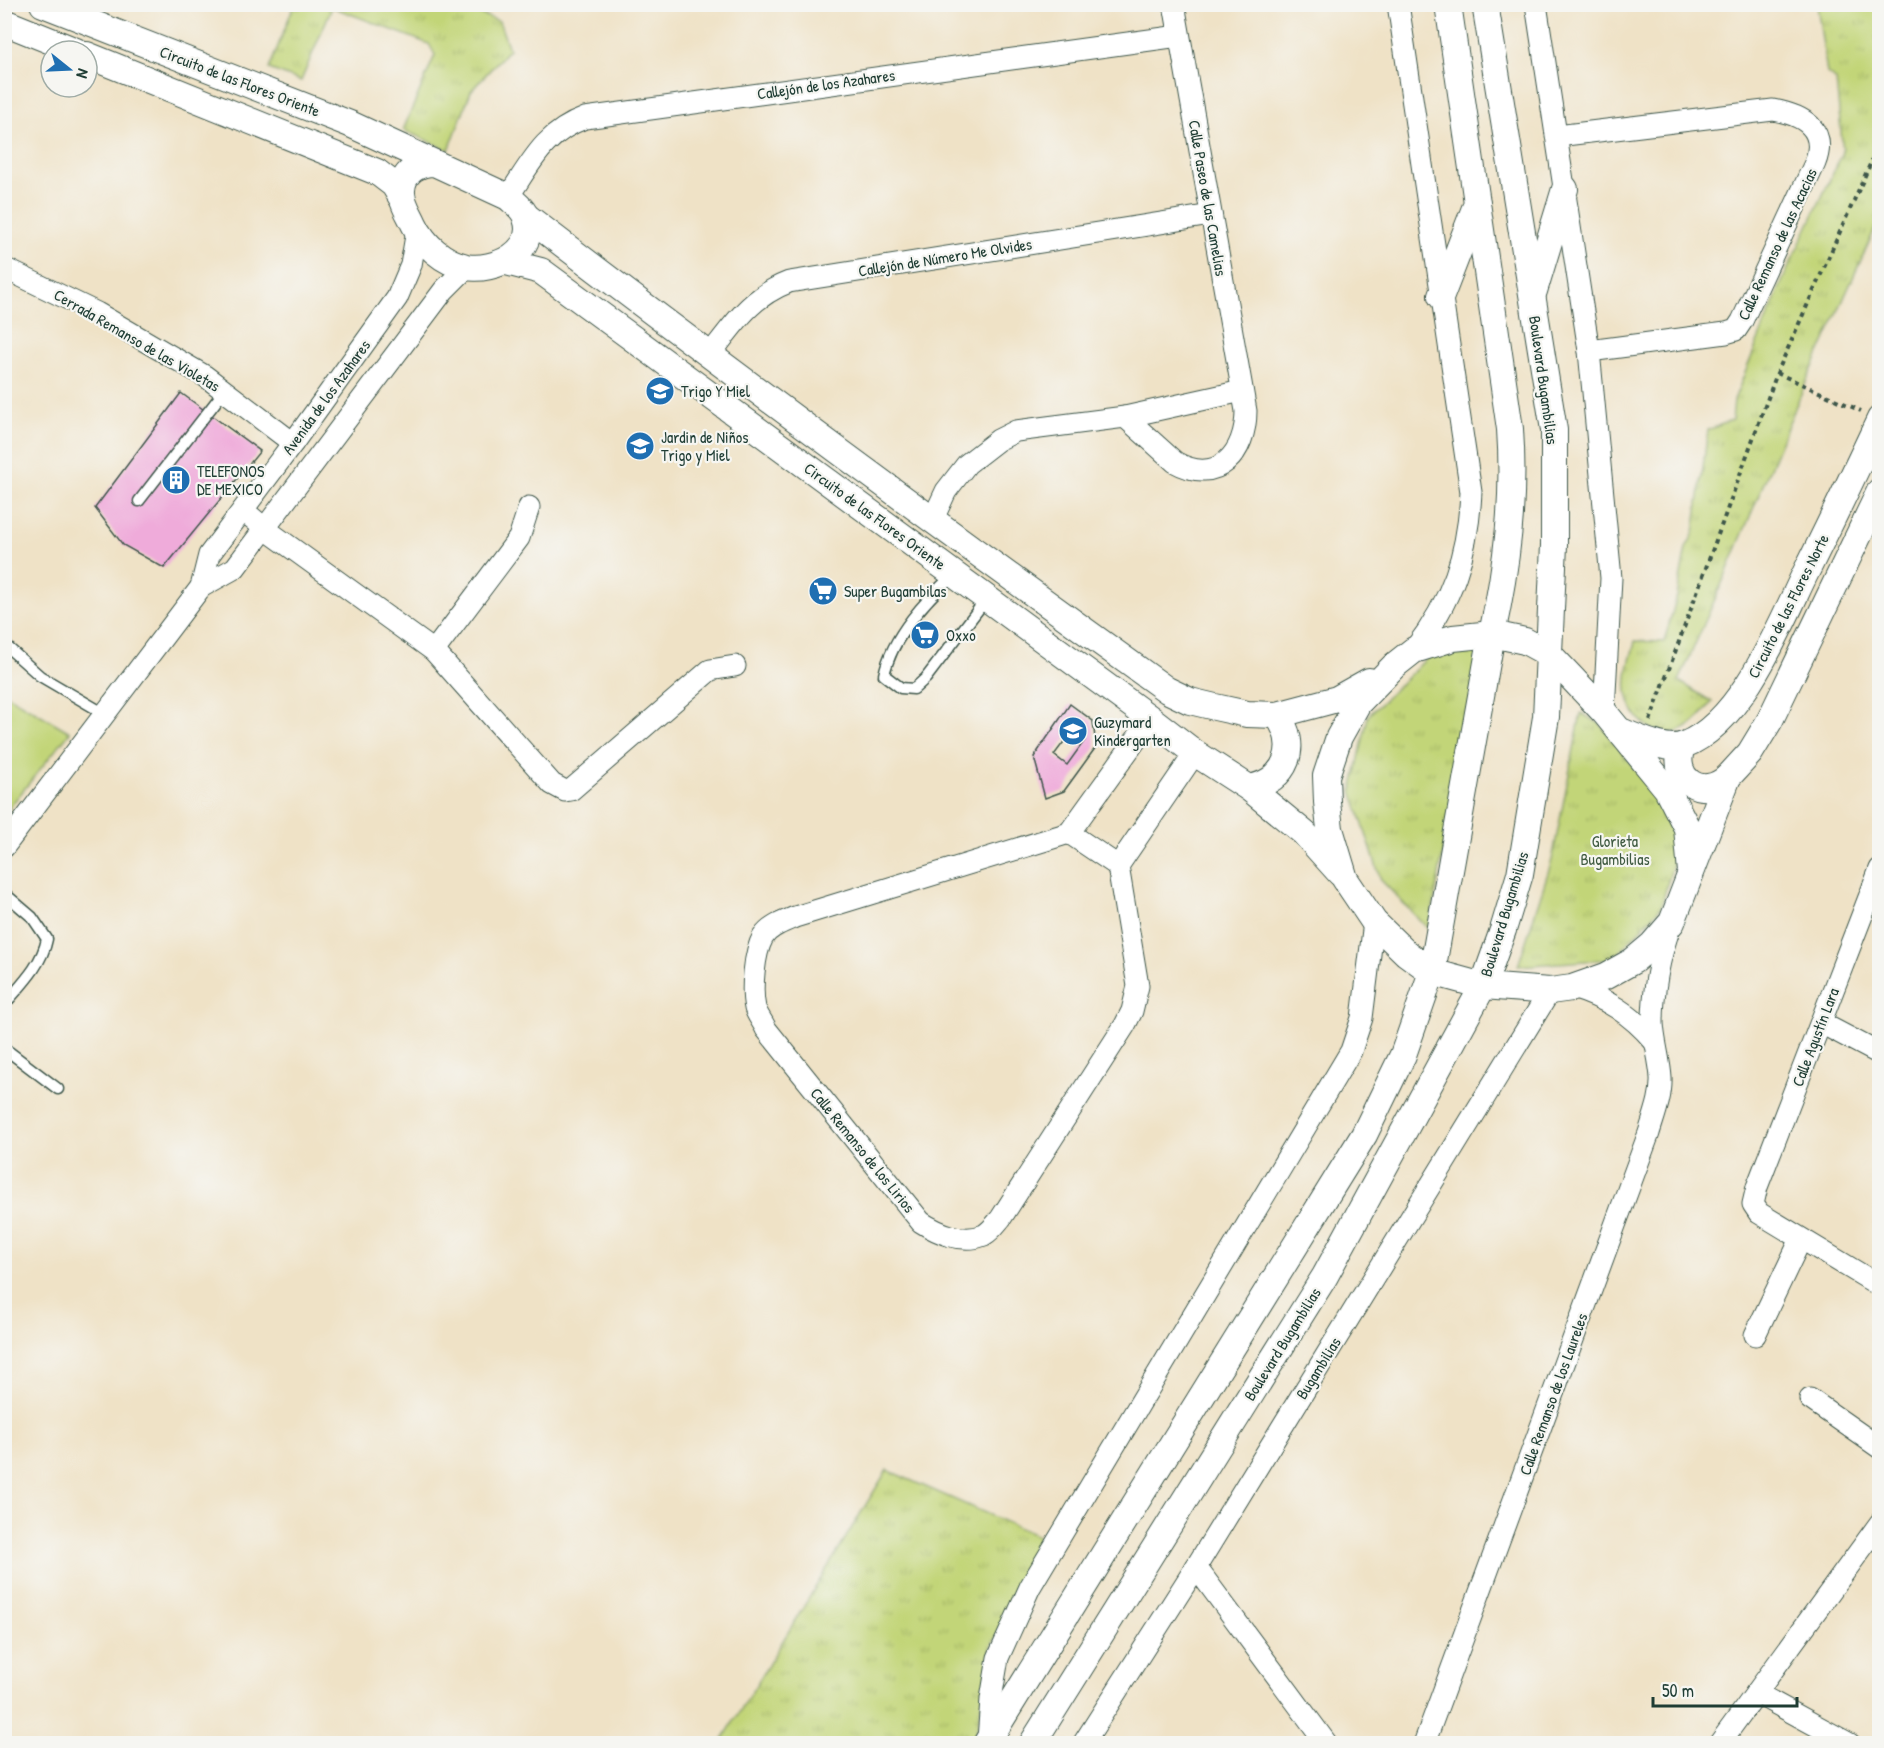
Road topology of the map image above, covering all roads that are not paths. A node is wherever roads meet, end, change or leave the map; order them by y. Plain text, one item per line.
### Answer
1 (43, 4) edge
2 (1174, 4) edge
3 (1398, 4) edge
4 (1448, 4) edge
5 (1485, 4) edge
6 (1536, 4) edge
7 (4, 22) edge
8 (1179, 36) junction
9 (46, 39) edge
10 (99, 60) edge
11 (1557, 136) junction
12 (434, 163) junction
13 (1565, 189) junction
14 (508, 197) junction
15 (403, 200) junction
16 (1478, 200) junction
17 (1211, 215) junction
18 (526, 216) junction
19 (417, 230) junction
20 (506, 262) junction
21 (467, 267) junction
22 (4, 268) edge
23 (1442, 296) junction
24 (1532, 297) junction
25 (1589, 351) junction
26 (709, 356) junction
27 (225, 390) junction
28 (1242, 391) junction
29 (1125, 417) junction
30 (1879, 419) edge
31 (293, 443) junction
32 (1880, 491) edge
33 (139, 501) dead end
34 (529, 507) dead end
35 (243, 510) junction
36 (1836, 513) junction
37 (932, 521) junction
38 (1864, 525) junction
39 (264, 528) junction
40 (954, 574) junction
41 (201, 587) junction
42 (987, 598) junction
43 (1492, 634) junction
44 (4, 644) edge
45 (434, 651) junction
46 (1549, 654) junction
47 (1404, 658) junction
48 (735, 666) dead end
49 (105, 714) junction
50 (1277, 715) junction
51 (1151, 719) junction
52 (1612, 721) junction
53 (1682, 746) junction
54 (1195, 753) junction
55 (1728, 777) junction
56 (1249, 788) junction
57 (1069, 833) junction
58 (4, 847) edge
59 (1118, 866) junction
60 (1880, 869) edge
61 (1691, 872) junction
62 (1346, 879) junction
63 (4, 893) edge
64 (1374, 922) junction
65 (1672, 922) junction
66 (1432, 972) junction
67 (1483, 986) junction
68 (1561, 989) junction
69 (4, 1005) edge
70 (1821, 1023) junction
71 (1654, 1041) junction
72 (4, 1048) edge
73 (1880, 1054) edge
74 (58, 1089) dead end
75 (1801, 1239) junction
76 (1880, 1286) edge
77 (1755, 1335) dead end
78 (1810, 1399) dead end
79 (1880, 1448) edge
80 (1880, 1523) edge
81 (1196, 1567) junction
82 (1756, 1693) junction
83 (987, 1742) edge
84 (1032, 1743) edge
85 (1083, 1743) edge
86 (1327, 1743) edge
87 (1424, 1743) edge
88 (1719, 1743) edge
89 (1850, 1743) edge

1 - 12 street, Circuito de las Flores Oriente
2 - 8 street, Calle Paseo de las Camelias
3 - 23 street
4 - 16 street
5 - 24 street, Boulevard Bugambilias
6 - 11 street
7 - 9 street
8 - 14 street, Callejón de los Azahares
8 - 17 street, Calle Paseo de las Camelias
10 - 15 street, Circuito de las Flores Oriente
11 - 13 street
11 - 25 street, Calle Remanso de las Acacias
12 - 14 street
12 - 15 street
13 - 24 street
13 - 25 street
14 - 18 street
15 - 19 street
16 - 23 street
16 - 43 street
17 - 26 street, Callejón de Número Me Olvides
17 - 28 street, Calle Paseo de las Camelias
18 - 20 street
18 - 26 street, Circuito de las Flores Oriente
19 - 21 street
19 - 31 street, Avenida de los Azahares
20 - 21 street
20 - 40 street, Circuito de las Flores Oriente
21 - 39 street, Avenida de los Azahares
22 - 27 street, Cerrada Remanso de las Violetas
23 - 47 street
24 - 46 street, Boulevard Bugambilias
25 - 52 street
26 - 37 street, Circuito de las Flores Oriente
27 - 31 street, Cerrada Remanso de las Violetas
27 - 33 lane
28 - 29 street
28 - 29 street, Calle Paseo de las Camelias
29 - 37 street
30 - 36 street, Circuito de las Flores Norte
31 - 35 street, Avenida de los Azahares
32 - 38 street, Circuito de las Flores Norte
34 - 45 street
35 - 39 street
35 - 41 street, Avenida de los Azahares
36 - 38 street
36 - 53 street, Circuito de las Flores Norte
37 - 50 street, Circuito de las Flores Oriente
38 - 55 street, Circuito de las Flores Norte
39 - 41 street, Avenida de los Azahares
39 - 45 street
40 - 42 street, Circuito de las Flores Oriente
40 - 42 lane
41 - 49 street, Avenida de los Azahares
42 - 51 street, Circuito de las Flores Oriente
43 - 46 street, Circuito de las Flores Oriente
43 - 47 street, Circuito de las Flores Oriente
43 - 66 street
44 - 49 lane
45 - 48 street
46 - 52 street, Circuito de las Flores Oriente
46 - 67 street, Boulevard Bugambilias
47 - 50 street, Circuito de las Flores Oriente
47 - 62 street
49 - 58 street, Avenida de los Azahares
50 - 56 street
51 - 54 street, Circuito de las Flores Oriente
51 - 57 street
52 - 53 street
52 - 61 street, Circuito de las Flores Oriente
53 - 55 street
54 - 56 street, Circuito de las Flores Oriente
54 - 59 street
55 - 61 street, Circuito de las Flores Norte
56 - 62 street, Circuito de las Flores Oriente
57 - 59 street
57 - 59 street, Calle Remanso de los Lirios
60 - 70 street, Calle Agustín Lara
61 - 65 street, Circuito de las Flores Norte
62 - 64 street
63 - 69 lane
64 - 66 street
64 - 83 street
65 - 68 street
65 - 71 street, Calle Remanso de los Laureles
66 - 67 street
66 - 83 street
67 - 68 street
67 - 84 street, Boulevard Bugambilias
68 - 71 street
68 - 81 street, Bugambilias
70 - 73 street
70 - 75 street, Calle Agustín Lara
71 - 87 street, Calle Remanso de los Laureles
72 - 74 lane
75 - 76 street
75 - 77 street
78 - 79 street
80 - 82 street
81 - 85 street, Bugambilias
81 - 86 street
82 - 88 street
82 - 89 street

